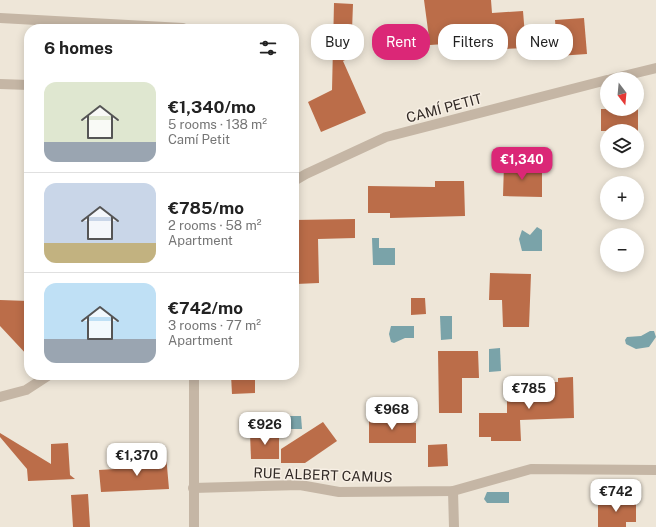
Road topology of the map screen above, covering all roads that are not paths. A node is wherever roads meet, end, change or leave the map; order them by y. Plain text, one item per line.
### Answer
1 (0, 18) edge
2 (110, 24) edge
3 (656, 68) edge
4 (640, 72) edge
5 (600, 82) edge
6 (0, 84) edge
7 (24, 85) edge
8 (299, 178) edge
9 (41, 380) edge
10 (194, 380) edge
11 (0, 398) edge
12 (656, 470) edge
13 (193, 488) junction
14 (453, 491) junction
15 (194, 527) edge
16 (454, 527) edge

1 - 2 street
3 - 4 street
5 - 8 street, CAMÍ PETIT
6 - 7 street
9 - 11 street
10 - 13 street
12 - 14 street, RUE ALBERT CAMUS
13 - 14 street, RUE ALBERT CAMUS
13 - 15 street
14 - 16 street

